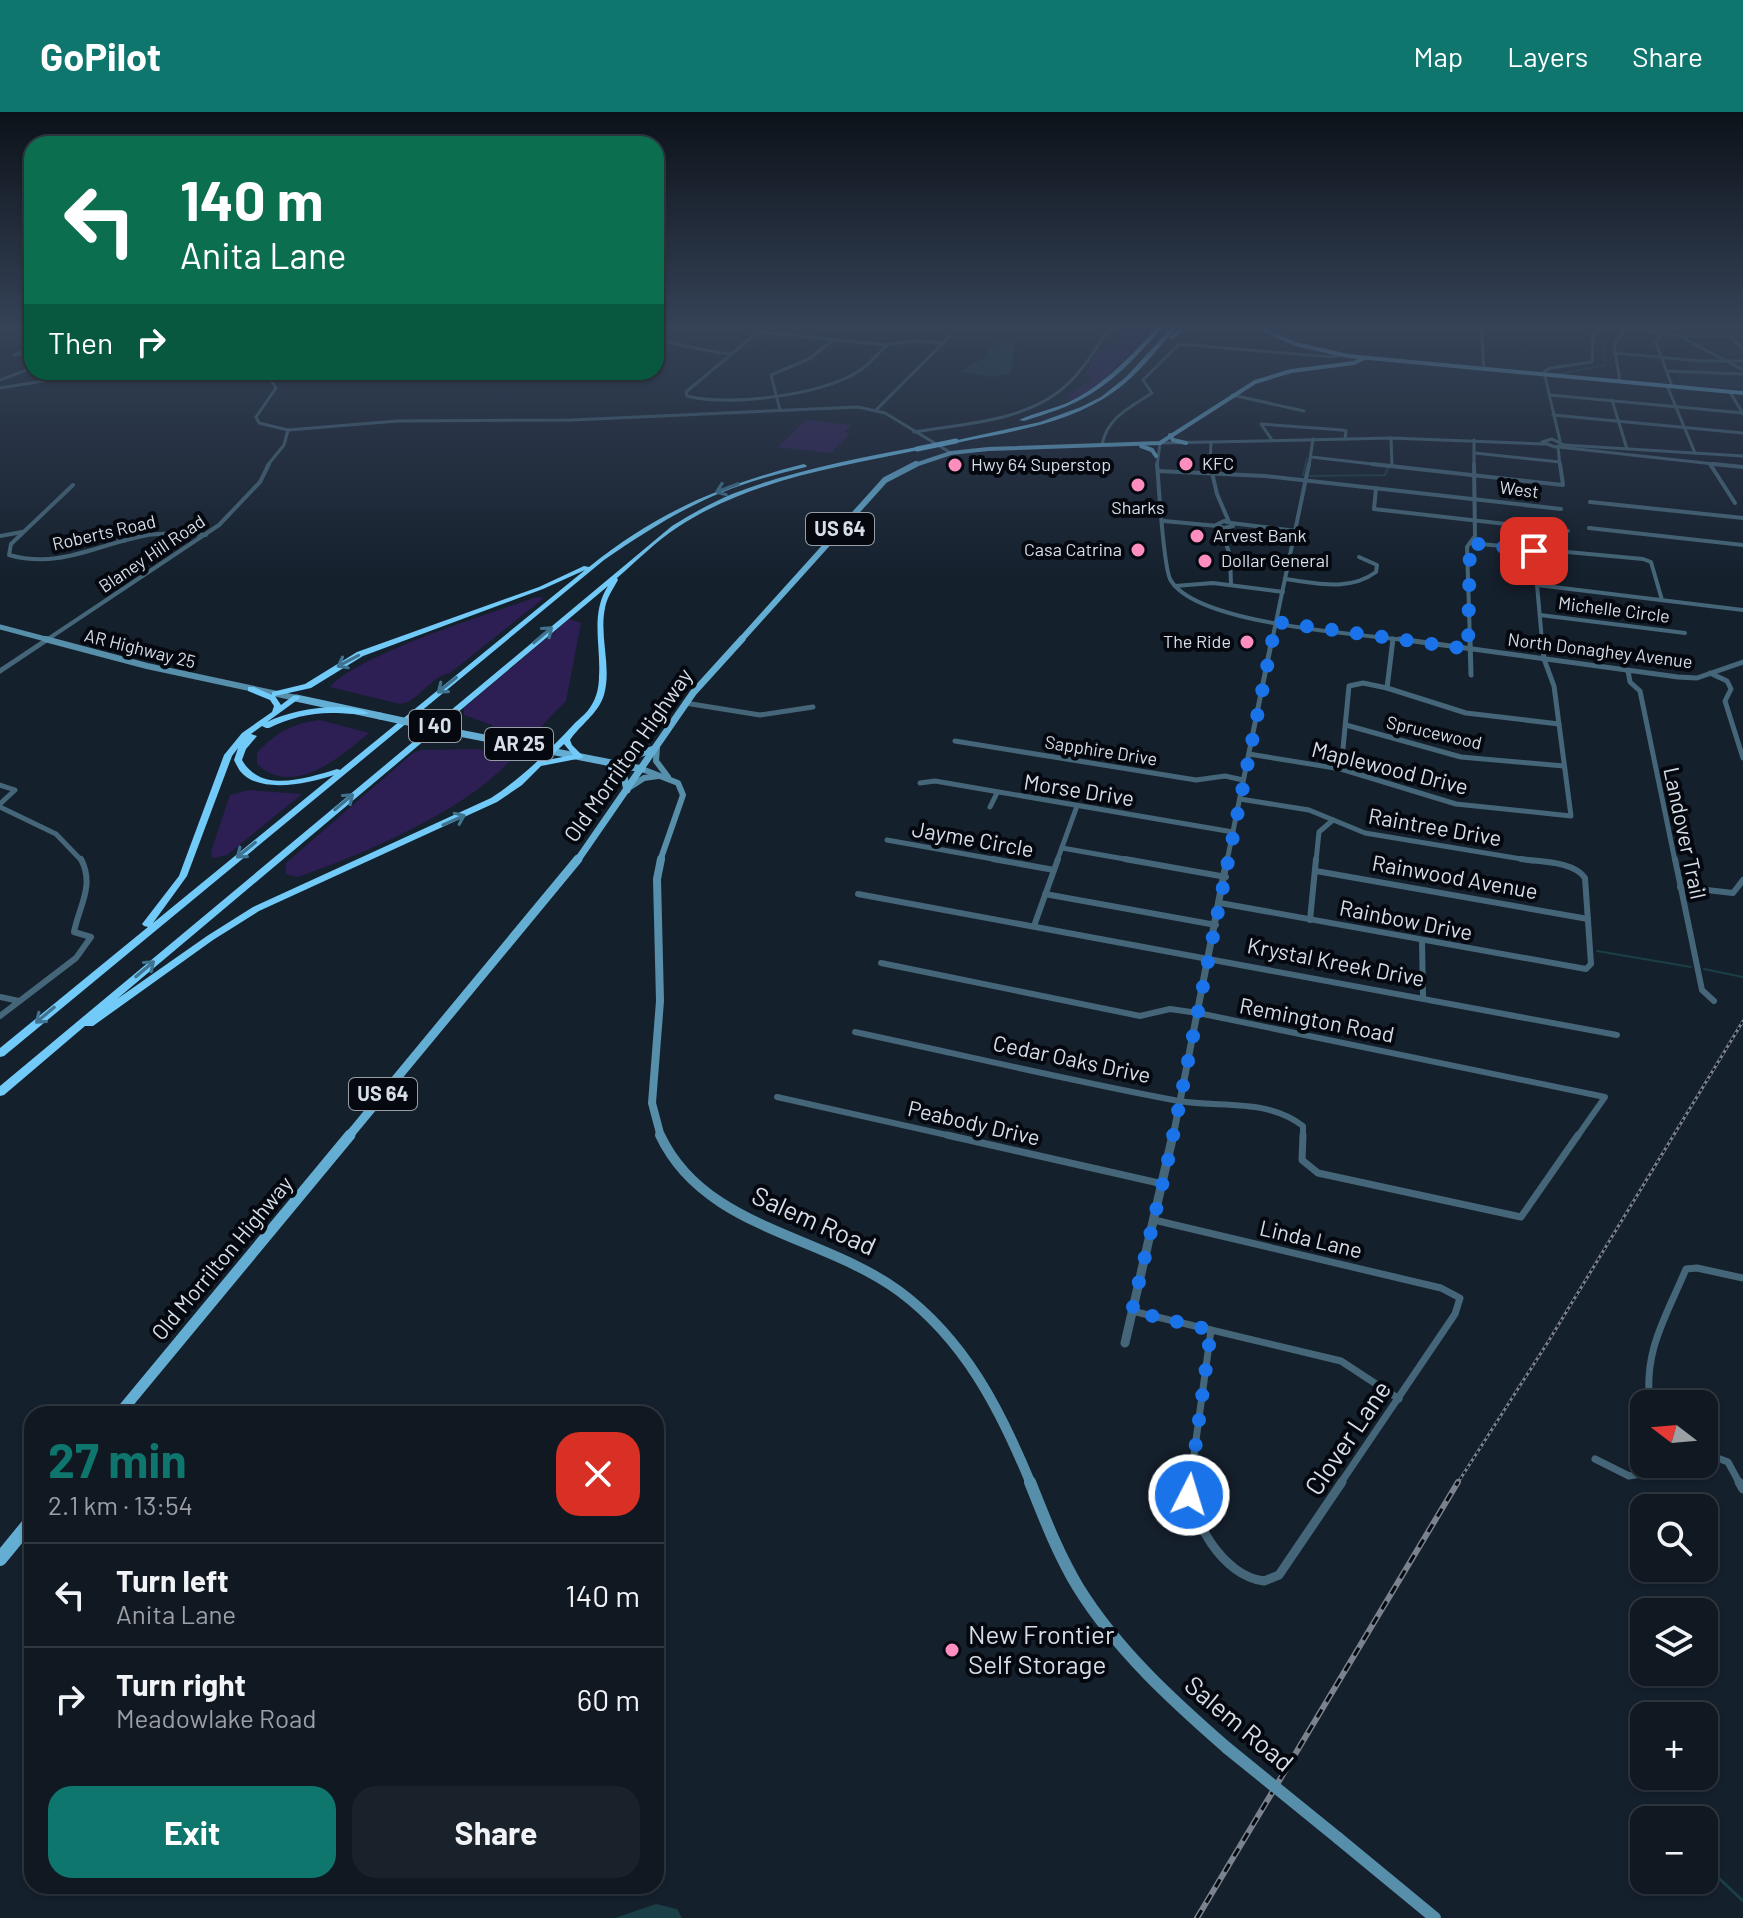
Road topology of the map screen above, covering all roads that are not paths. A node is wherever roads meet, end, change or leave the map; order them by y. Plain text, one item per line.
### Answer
1 (261, 409) edge
2 (796, 409) edge
3 (869, 409) edge
4 (1021, 409) edge
5 (1060, 409) edge
6 (1076, 409) edge
7 (1126, 409) edge
8 (1210, 409) edge
9 (1296, 409) edge
10 (1552, 409) edge
11 (1615, 409) edge
12 (1678, 409) edge
13 (1702, 409) edge
14 (780, 410) joint
15 (876, 410) joint
16 (1304, 411) dead end
17 (1743, 413) edge
18 (1553, 415) junction
19 (1198, 417) junction
20 (1618, 421) junction
21 (1684, 428) junction
22 (288, 430) junction
23 (914, 432) junction
24 (1743, 433) edge
25 (1170, 435) junction
26 (1391, 438) junction
27 (1313, 439) junction
28 (1345, 439) junction
29 (1272, 440) junction
30 (1474, 440) junction
31 (1210, 442) junction
32 (1183, 443) junction
33 (1546, 443) junction
34 (1560, 444) junction
35 (1102, 445) junction
36 (914, 446) junction
37 (1627, 449) junction
38 (1158, 450) junction
39 (951, 453) junction
40 (1475, 453) junction
41 (1695, 453) junction
42 (1743, 456) edge
43 (1311, 457) junction
44 (1560, 462) junction
45 (1710, 464) junction
46 (1392, 466) junction
47 (1743, 467) edge
48 (1158, 471) junction
49 (1211, 473) junction
50 (1475, 476) junction
51 (1308, 477) junction
52 (73, 485) dead end
53 (1376, 488) junction
54 (1475, 499) junction
55 (1590, 502) dead end
56 (1735, 503) dead end
57 (1561, 509) dead end
58 (1223, 514) junction
59 (1743, 518) edge
60 (1164, 521) junction
61 (1475, 521) junction
62 (1219, 525) junction
63 (1230, 525) junction
64 (1589, 528) dead end
65 (105, 531) dead end
66 (1296, 531) junction
67 (1568, 531) dead end
68 (22, 532) junction
69 (206, 535) junction
70 (0, 536) edge
71 (1226, 537) junction
72 (124, 541) junction
73 (1470, 543) junction
74 (652, 544) junction
75 (1743, 545) edge
76 (1534, 551) junction
77 (1359, 557) dead end
78 (602, 559) junction
79 (1285, 579) junction
80 (1231, 585) junction
81 (1537, 585) junction
82 (1175, 586) junction
83 (1283, 592) junction
84 (1662, 600) junction
85 (1743, 610) edge
86 (1540, 615) junction
87 (1275, 626) junction
88 (0, 627) edge
89 (1685, 633) dead end
90 (1393, 639) junction
91 (47, 640) junction
92 (1468, 649) junction
93 (1544, 659) junction
94 (1743, 662) edge
95 (0, 671) edge
96 (1628, 671) junction
97 (1710, 673) junction
98 (1471, 675) dead end
99 (1387, 688) junction
100 (251, 689) junction
101 (275, 694) junction
102 (296, 698) junction
103 (685, 703) junction
104 (813, 707) dead end
105 (275, 713) junction
106 (365, 713) junction
107 (1559, 724) junction
108 (1346, 725) junction
109 (569, 735) junction
110 (955, 741) dead end
111 (657, 747) junction
112 (553, 750) junction
113 (1249, 754) junction
114 (579, 756) junction
115 (1743, 758) edge
116 (356, 760) junction
117 (608, 764) junction
118 (1564, 766) junction
119 (642, 769) junction
120 (1341, 769) junction
121 (530, 772) junction
122 (668, 778) junction
123 (1243, 780) junction
124 (920, 783) dead end
125 (0, 785) edge
126 (627, 790) junction
127 (997, 793) junction
128 (1240, 799) junction
129 (0, 806) edge
130 (1077, 806) junction
131 (990, 807) dead end
132 (1333, 820) junction
133 (1233, 832) junction
134 (887, 840) dead end
135 (1062, 848) junction
136 (1054, 870) junction
137 (1316, 871) junction
138 (1226, 877) junction
139 (1743, 880) edge
140 (1680, 887) junction
141 (858, 894) dead end
142 (1045, 894) junction
143 (1220, 903) junction
144 (1588, 919) junction
145 (1310, 920) junction
146 (1216, 925) junction
147 (1034, 926) junction
148 (1422, 941) junction
149 (1209, 956) junction
150 (112, 959) junction
151 (881, 963) dead end
152 (0, 997) edge
153 (1423, 997) junction
154 (19, 1001) junction
155 (1714, 1001) dead end
156 (1198, 1013) junction
157 (0, 1016) edge
158 (855, 1032) dead end
159 (1617, 1035) dead end
160 (0, 1053) edge
161 (26, 1070) junction
162 (0, 1092) edge
163 (777, 1097) dead end
164 (1181, 1101) junction
165 (1164, 1184) junction
166 (1521, 1217) joint
167 (1154, 1220) junction
168 (1743, 1278) edge
169 (1458, 1296) joint
170 (1132, 1311) junction
171 (1211, 1330) junction
172 (1125, 1343) dead end
173 (1648, 1390) edge
174 (1399, 1399) junction
175 (126, 1406) edge
176 (1718, 1458) edge
177 (1595, 1459) dead end
178 (1630, 1476) edge
179 (1743, 1489) edge
180 (24, 1530) edge
181 (0, 1559) edge
182 (1435, 1918) edge

1 - 22 street
2 - 14 street
3 - 15 street
4 - 23 street
5 - 36 highway, I 40
6 - 36 highway, I 40, bridge
7 - 35 street
8 - 19 main road
9 - 16 street
10 - 18 street
11 - 20 street
12 - 21 street
13 - 17 street
14 - 22 street
15 - 23 street
18 - 20 street
18 - 34 street
19 - 25 main road
19 - 35 main road
20 - 21 street
20 - 37 street
21 - 24 street
21 - 41 street
22 - 69 street, Blaney Hill Road
23 - 39 street
25 - 32 main road
25 - 38 main road
26 - 28 street
26 - 30 street
26 - 46 street
27 - 28 street
27 - 29 street
27 - 43 street
28 - 29 street
29 - 31 street
30 - 33 street
30 - 40 street
31 - 32 street
31 - 49 street
32 - 38 street
33 - 34 street
33 - 34 street
34 - 37 street
34 - 44 street
34 - 45 street
35 - 38 main road, Old Morrilton Highway / US 64
35 - 38 main road
35 - 39 main road, Old Morrilton Highway / US 64
36 - 74 highway, I 40
36 -> 78 highway, I 40
37 - 41 street
38 - 48 street
39 - 103 main road, Old Morrilton Highway / US 64
40 - 44 street
40 - 50 street
41 - 42 street
43 - 46 street
43 - 51 street
44 - 50 street
45 - 47 street
45 - 56 street
46 - 50 street
48 - 49 street
48 - 60 street
49 - 51 street
49 - 58 street
50 - 54 street
51 - 53 street
51 - 66 street
52 - 68 street, Roberts Road
53 - 54 street, West
53 - 61 street
54 - 57 street, West
54 - 61 street
55 - 59 street
58 - 62 street
58 - 63 street
60 - 62 street
60 - 82 street
61 - 67 street
61 - 73 street
62 - 63 street
62 - 71 street
63 - 66 street
63 - 71 street
64 - 75 street
65 - 72 street
66 - 79 street
68 - 70 street
68 - 72 street, Roberts Road
69 - 72 street, Roberts Road
69 - 91 street, Blaney Hill Road
71 - 80 street
73 - 76 street
73 - 92 street
74 - 109 highway
161 -> 74 highway, I 40
76 - 81 street
76 - 84 street
77 - 79 street
78 -> 101 highway
78 -> 116 highway, I 40
79 - 83 street
80 - 82 street
80 - 83 street
81 - 84 street
81 - 86 street
82 - 87 street
83 - 87 street
84 - 85 street
86 - 89 street, Michelle Circle
86 - 93 street
87 - 90 street, North Donaghey Avenue
87 - 113 street
88 - 91 main road, AR Highway 25 / AR 25
90 - 92 street, North Donaghey Avenue
90 - 99 street
91 - 95 street, Blaney Hill Road
91 - 100 main road, AR Highway 25 / AR 25
92 - 93 street, North Donaghey Avenue
92 - 98 street
93 - 96 street, North Donaghey Avenue
93 - 107 street
94 - 97 street, North Donaghey Avenue
96 - 97 street, North Donaghey Avenue
96 - 140 street, Landover Trail
97 - 115 street
99 - 107 street
99 - 108 street
100 - 101 main road, AR Highway 25 / AR 25
100 - 105 highway
101 - 102 main road, AR 25
102 - 105 highway
102 - 106 main road, AR 25
103 - 104 street
103 - 111 main road, Old Morrilton Highway / US 64
105 - 150 highway
106 - 112 main road, AR 25, bridge
106 - 116 highway
107 - 118 street
108 - 118 street, Sprucewood
108 - 120 street
109 - 112 highway
109 - 114 highway
110 - 123 street, Sapphire Drive
111 - 117 main road
111 - 119 main road, Old Morrilton Highway / US 64
111 - 122 main road
112 - 114 main road, AR 25
112 - 121 highway
113 - 120 street, Maplewood Drive
113 - 123 street
114 - 117 main road, AR 25
114 - 121 highway
116 -> 150 highway, I 40
117 - 119 main road, AR 25
117 - 126 main road
118 - 120 street, Maplewood Drive
119 - 122 main road
119 - 126 main road, Old Morrilton Highway / US 64
161 -> 121 highway
122 - 126 main road
122 - 182 main road, Salem Road, bridge
123 - 128 street
124 - 127 street, Morse Drive
125 - 129 street
126 - 175 main road, Old Morrilton Highway / US 64
127 - 130 street, Morse Drive
127 - 131 street
128 - 132 street, Raintree Drive
128 - 133 street
129 - 154 street
130 - 133 street, Morse Drive
130 - 135 street
132 - 137 street
132 - 144 street, Raintree Drive
133 - 138 street
134 - 136 street, Jayme Circle
135 - 136 street
135 - 138 street
136 - 142 street
137 - 144 street, Rainwood Avenue
137 - 145 street
138 - 143 street
139 - 140 street
140 - 155 street, Landover Trail
141 - 147 street, Krystal Kreek Drive
142 - 146 street
142 - 147 street
143 - 145 street, Rainbow Drive
143 - 146 street
144 - 148 street, Rainbow Drive
145 - 148 street, Rainbow Drive
146 - 149 street
147 - 149 street, Krystal Kreek Drive
148 - 153 street
149 - 153 street, Krystal Kreek Drive
149 - 156 street
150 -> 160 highway, I 40
151 - 156 street, Remington Road
152 - 154 street
153 - 159 street, Krystal Kreek Drive
154 - 157 street
156 - 164 street
156 - 166 street, Remington Road
158 - 164 street, Cedar Oaks Drive
161 - 162 highway, I 40
163 - 165 street, Peabody Drive
164 - 165 street
164 - 166 street, Cedar Oaks Drive
165 - 167 street
167 - 169 street, Linda Lane
167 - 170 street
168 - 173 street
169 - 174 street, Clover Lane
170 - 171 street
170 - 172 street
171 - 174 street
171 - 174 street, Clover Lane
176 - 179 street
177 - 178 street
180 - 181 main road

